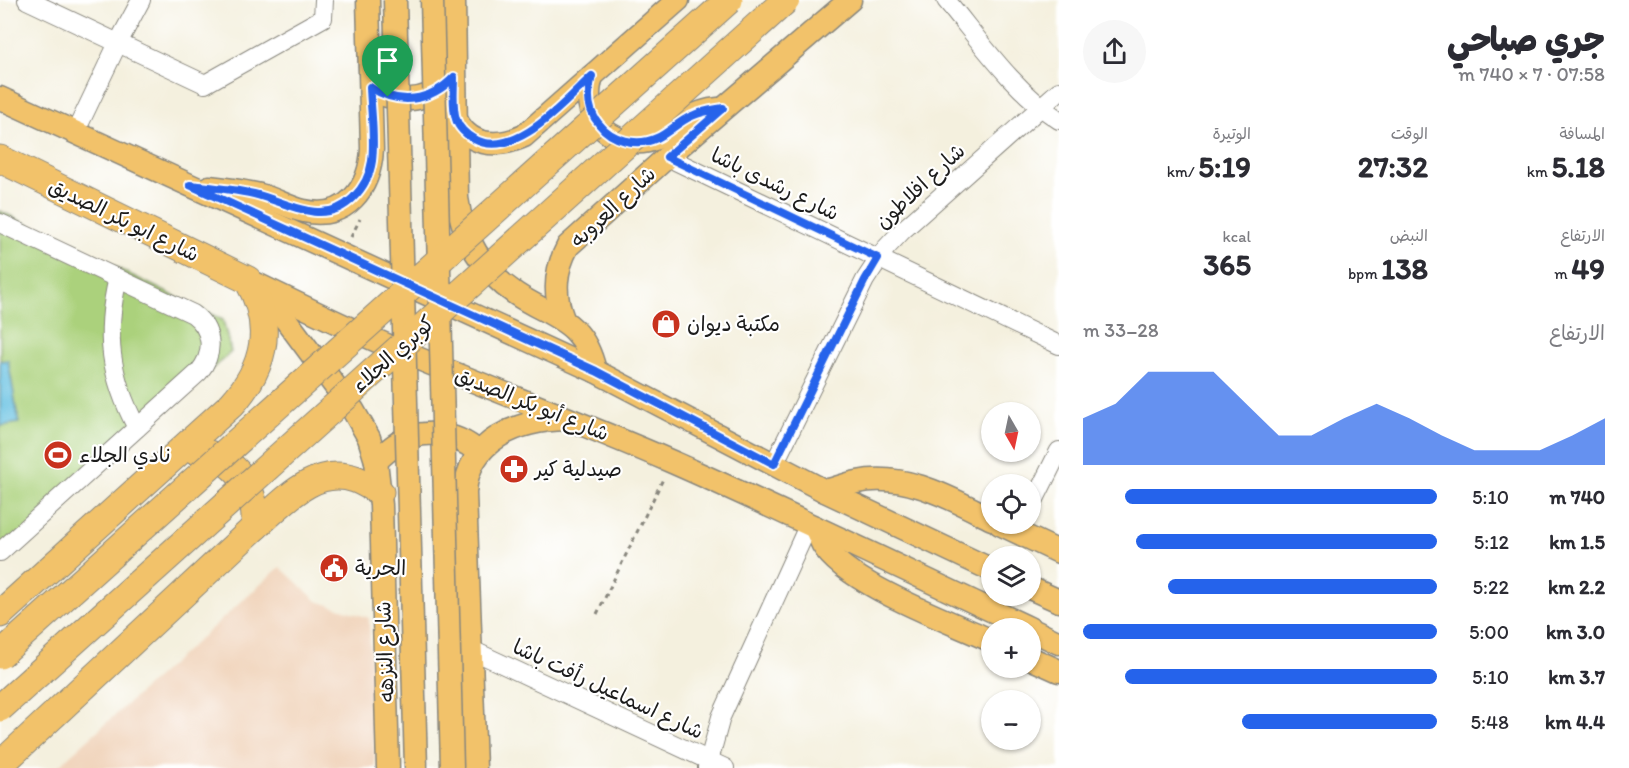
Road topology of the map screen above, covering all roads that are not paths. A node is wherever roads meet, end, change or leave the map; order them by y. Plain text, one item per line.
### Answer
1 (27, 0) edge
2 (141, 0) edge
3 (324, 0) edge
4 (368, 0) edge
5 (395, 0) edge
6 (432, 0) edge
7 (454, 0) edge
8 (678, 0) edge
9 (729, 0) edge
10 (786, 0) edge
11 (850, 0) edge
12 (945, 0) edge
13 (118, 43) junction
14 (592, 76) junction
15 (454, 77) junction
16 (370, 87) junction
17 (1059, 91) edge
18 (0, 98) edge
19 (1041, 107) junction
20 (723, 108) junction
21 (455, 117) junction
22 (1059, 120) edge
23 (75, 133) junction
24 (667, 157) junction
25 (0, 159) edge
26 (190, 185) junction
27 (0, 223) edge
28 (878, 258) junction
29 (118, 278) junction
30 (254, 283) junction
31 (563, 319) junction
32 (1059, 345) edge
33 (596, 371) junction
34 (571, 419) junction
35 (137, 428) junction
36 (182, 450) junction
37 (1059, 451) edge
38 (478, 452) junction
39 (376, 461) junction
40 (774, 464) junction
41 (1041, 487) edge
42 (825, 490) junction
43 (380, 492) junction
44 (981, 513) edge
45 (812, 526) junction
46 (255, 527) junction
47 (1027, 534) edge
48 (0, 552) edge
49 (1059, 552) edge
50 (981, 565) edge
51 (1041, 593) edge
52 (1059, 601) edge
53 (0, 614) edge
54 (1007, 618) edge
55 (1041, 634) edge
56 (981, 636) edge
57 (1059, 643) edge
58 (472, 650) junction
59 (0, 655) edge
60 (1041, 663) edge
61 (1059, 671) edge
62 (0, 708) edge
63 (707, 764) edge
64 (0, 765) edge
65 (388, 768) edge
66 (416, 768) edge
67 (452, 768) edge
68 (475, 768) edge
69 (725, 768) edge

1 - 13 street
2 - 13 street
3 - 13 street
4 - 16 main road
5 - 66 main road, bridge
6 - 67 main road, bridge
7 - 15 main road
8 - 14 main road
9 - 59 highway, كوبري الجلاء, bridge
10 - 62 highway, كوبري الجلاء, bridge
11 - 20 main road, شارع العروبه
12 - 19 street
13 - 23 street
14 - 20 main road
14 - 21 main road
15 - 16 main road
15 - 21 main road
16 - 26 main road
17 - 19 street, شارع افلاطون
18 - 23 main road
19 - 22 street
19 - 28 street, شارع افلاطون
20 - 24 main road, شارع العروبه
21 - 31 main road
23 - 26 main road
24 - 28 street, شارع رشدى باشا
24 - 31 main road, شارع العروبه
25 - 30 highway, شارع ابو بكر الصديق
26 - 33 main road
27 - 29 street
28 - 32 street, شارع رشدى باشا
28 - 40 street, شارع افلاطون
29 - 35 street
29 - 35 street
30 - 34 main road, شارع أبو بكر الصديق
30 - 36 highway
30 - 39 main road, شارع النزهه
31 - 33 main road
33 - 40 main road
34 - 38 main road
34 - 45 main road, شارع أبو بكر الصديق
35 - 48 street
36 - 46 highway
36 - 53 highway
37 - 41 street
38 - 39 main road
38 - 58 main road
39 - 43 main road, شارع النزهه
40 - 42 main road
42 - 44 main road
42 - 50 main road
43 - 46 highway
43 - 65 main road, شارع النزهه
45 - 54 main road
45 - 56 main road
45 - 63 street
46 - 64 highway
47 - 49 main road
51 - 52 main road
55 - 57 main road
58 - 63 street, شارع اسماعيل رأفت باشا
58 - 68 main road
60 - 61 main road
63 - 69 street, شارع اسماعيل رأفت باشا

